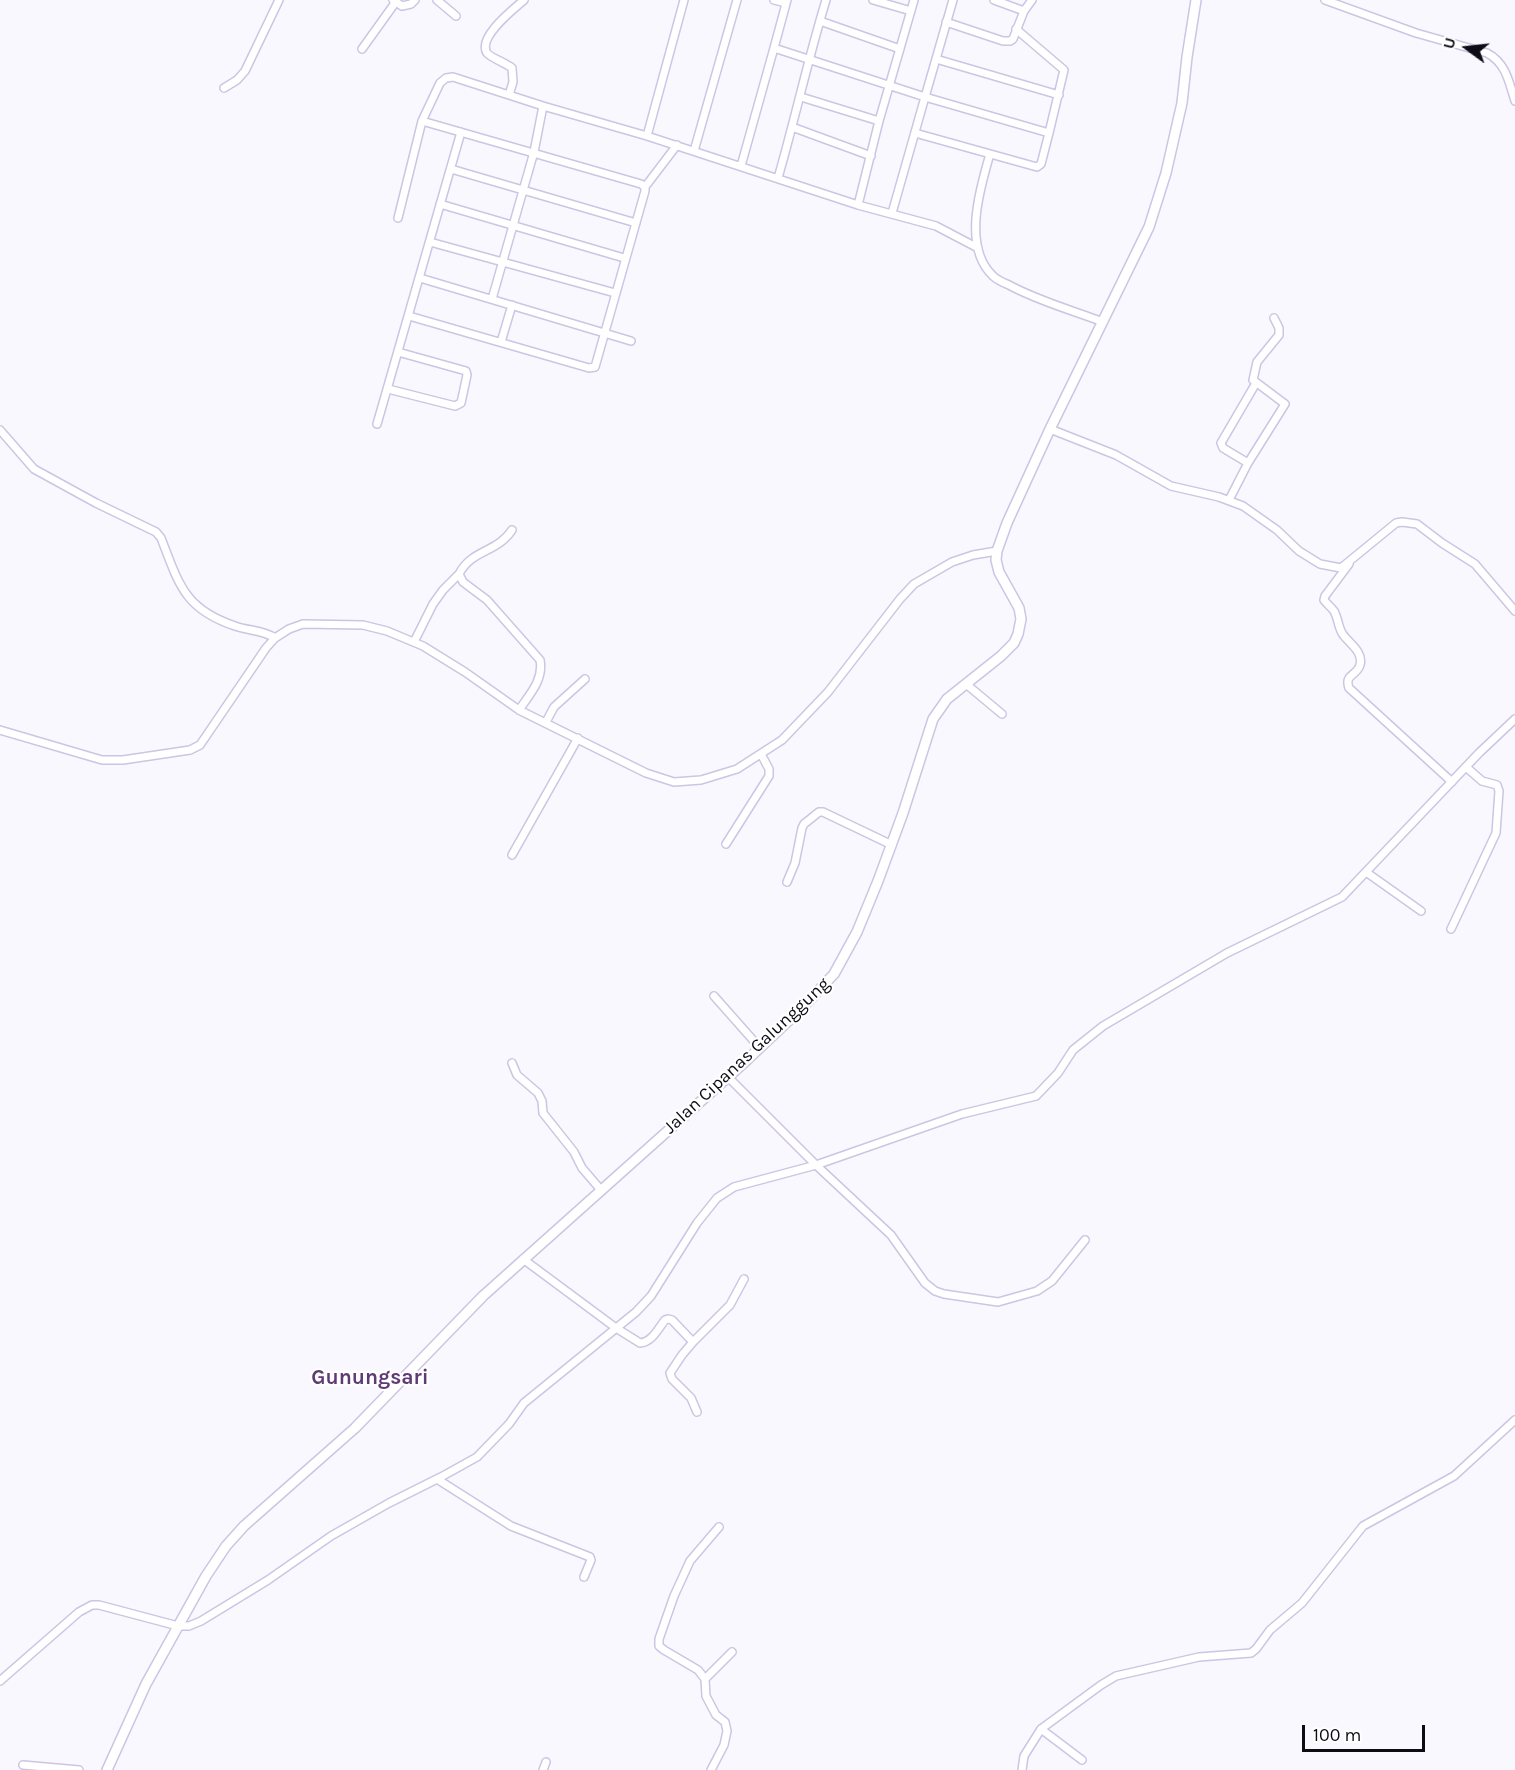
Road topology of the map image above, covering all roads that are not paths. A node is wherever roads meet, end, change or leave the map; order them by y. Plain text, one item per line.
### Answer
1 (279, 0) edge
2 (415, 0) edge
3 (437, 0) edge
4 (524, 0) edge
5 (684, 0) edge
6 (737, 0) edge
7 (774, 0) edge
8 (826, 0) edge
9 (873, 0) edge
10 (914, 0) edge
11 (953, 0) edge
12 (994, 0) edge
13 (1032, 0) edge
14 (1197, 0) edge
15 (1325, 0) edge
16 (394, 1) edge
17 (786, 2) edge
18 (911, 11) junction
19 (1024, 11) junction
20 (456, 16) dead end
21 (820, 21) junction
22 (946, 22) junction
23 (1016, 29) junction
24 (774, 48) junction
25 (362, 49) dead end
26 (900, 49) junction
27 (809, 59) junction
28 (936, 59) junction
29 (889, 85) junction
30 (224, 88) dead end
31 (509, 95) junction
32 (1059, 95) junction
33 (801, 96) junction
34 (925, 97) junction
35 (1515, 101) edge
36 (543, 106) junction
37 (422, 121) junction
38 (879, 121) junction
39 (792, 128) junction
40 (461, 132) junction
41 (915, 133) junction
42 (1049, 133) junction
43 (647, 136) junction
44 (677, 146) junction
45 (694, 151) junction
46 (534, 152) junction
47 (990, 154) junction
48 (871, 156) junction
49 (741, 166) junction
50 (451, 169) junction
51 (778, 178) junction
52 (645, 187) junction
53 (523, 189) junction
54 (440, 204) junction
55 (858, 205) junction
56 (892, 213) junction
57 (398, 218) dead end
58 (636, 223) junction
59 (513, 225) junction
60 (430, 242) junction
61 (978, 248) junction
62 (624, 258) junction
63 (502, 262) junction
64 (420, 278) junction
65 (615, 293) junction
66 (492, 300) junction
67 (512, 305) junction
68 (409, 316) junction
69 (1274, 318) dead end
70 (1103, 322) junction
71 (604, 333) junction
72 (631, 341) dead end
73 (501, 342) junction
74 (398, 352) junction
75 (1256, 383) junction
76 (388, 389) junction
77 (378, 424) dead end
78 (1050, 429) junction
79 (0, 430) edge
80 (1248, 463) junction
81 (1229, 500) junction
82 (512, 530) dead end
83 (997, 551) junction
84 (1354, 558) junction
85 (459, 574) junction
86 (1515, 611) edge
87 (275, 638) junction
88 (414, 642) junction
89 (585, 679) dead end
90 (966, 684) junction
91 (519, 710) junction
92 (1002, 714) dead end
93 (1515, 719) edge
94 (546, 722) junction
95 (0, 730) edge
96 (578, 738) junction
97 (761, 754) junction
98 (1466, 767) junction
99 (1452, 782) junction
100 (887, 843) junction
101 (726, 844) dead end
102 (512, 855) dead end
103 (1366, 872) junction
104 (787, 882) dead end
105 (1421, 911) dead end
106 (1451, 929) dead end
107 (714, 996) dead end
108 (760, 1048) junction
109 (512, 1063) dead end
110 (728, 1077) junction
111 (816, 1165) junction
112 (601, 1190) junction
113 (1085, 1240) dead end
114 (524, 1259) junction
115 (744, 1279) dead end
116 (615, 1328) junction
117 (693, 1342) junction
118 (697, 1412) dead end
119 (1515, 1420) edge
120 (438, 1479) junction
121 (719, 1527) dead end
122 (584, 1577) dead end
123 (181, 1621) junction
124 (732, 1652) dead end
125 (705, 1679) junction
126 (0, 1681) edge
127 (1041, 1729) junction
128 (1082, 1760) dead end
129 (23, 1765) dead end
130 (79, 1770) edge
131 (106, 1770) edge
132 (711, 1770) edge
133 (1022, 1770) edge

1 - 30 street
2 - 16 street
3 - 20 street
4 - 31 street
5 - 43 street
6 - 45 street
7 - 17 street
8 - 21 street
9 - 18 street
10 - 18 street
11 - 22 street
12 - 19 street
13 - 19 street
14 - 70 street
15 - 35 street
16 - 25 street
17 - 24 street
18 - 26 street
19 - 23 street
21 - 26 street
21 - 27 street
22 - 23 street
22 - 28 street
23 - 32 street
24 - 27 street
24 - 49 street
26 - 29 street
27 - 29 street
27 - 33 street
28 - 32 street
28 - 34 street
29 - 34 street
29 - 38 street
31 - 36 street
31 - 37 street
32 - 42 street
33 - 38 street
33 - 39 street
34 - 41 street
34 - 42 street
36 - 43 street
36 - 46 street
37 - 40 street
37 - 57 street
38 - 48 street
39 - 48 street
39 - 51 street
40 - 46 street
40 - 50 street
41 - 47 street
41 - 56 street
42 - 47 street
43 - 44 street
44 - 45 street
44 - 52 street
45 - 49 street
46 - 52 street
46 - 53 street
47 - 61 street
48 - 55 street
49 - 51 street
50 - 53 street
50 - 54 street
51 - 55 street
52 - 58 street
53 - 58 street
53 - 59 street
54 - 59 street
54 - 60 street
55 - 56 street
56 - 61 street
58 - 62 street
59 - 62 street
59 - 63 street
60 - 63 street
60 - 64 street
61 - 70 street
62 - 65 street
63 - 65 street
63 - 66 street
64 - 66 street
64 - 68 street
65 - 71 street
66 - 67 street
67 - 71 street
67 - 73 street
68 - 73 street
68 - 74 street
69 - 75 street
70 - 78 street
71 - 72 street
71 - 73 street
74 - 76 street
74 - 76 street
75 - 80 street
75 - 80 street
76 - 77 street
78 - 81 street
78 - 83 street
79 - 87 street
80 - 81 street
81 - 84 street
82 - 85 street
83 - 90 street, Jalan Cipanas Galunggung
83 - 97 street
84 - 86 street
84 - 99 street
85 - 88 street
85 - 91 street
87 - 88 street
87 - 95 street
88 - 91 street
89 - 94 street
90 - 92 street
90 - 100 street, Jalan Cipanas Galunggung
91 - 94 street
93 - 98 street
94 - 96 street
96 - 97 street
96 - 102 street
97 - 101 street
98 - 99 street
98 - 106 street
99 - 103 street
100 - 104 street
100 - 108 street, Jalan Cipanas Galunggung
103 - 105 street
103 - 111 street
107 - 108 street
108 - 110 street, Jalan Cipanas Galunggung
109 - 112 street
110 - 111 street
110 - 112 street, Jalan Cipanas Galunggung
111 - 113 street
111 - 116 street
112 - 114 street, Jalan Cipanas Galunggung
114 - 116 street
114 - 123 street, Jalan Cipanas Galunggung
115 - 117 street
116 - 117 street
116 - 120 street
117 - 118 street
119 - 127 street
120 - 122 street
120 - 123 street
121 - 125 street
123 - 126 street
123 - 131 street, Jalan Cipanas Galunggung
124 - 125 street
125 - 132 street
127 - 128 street
127 - 133 street
129 - 130 street

